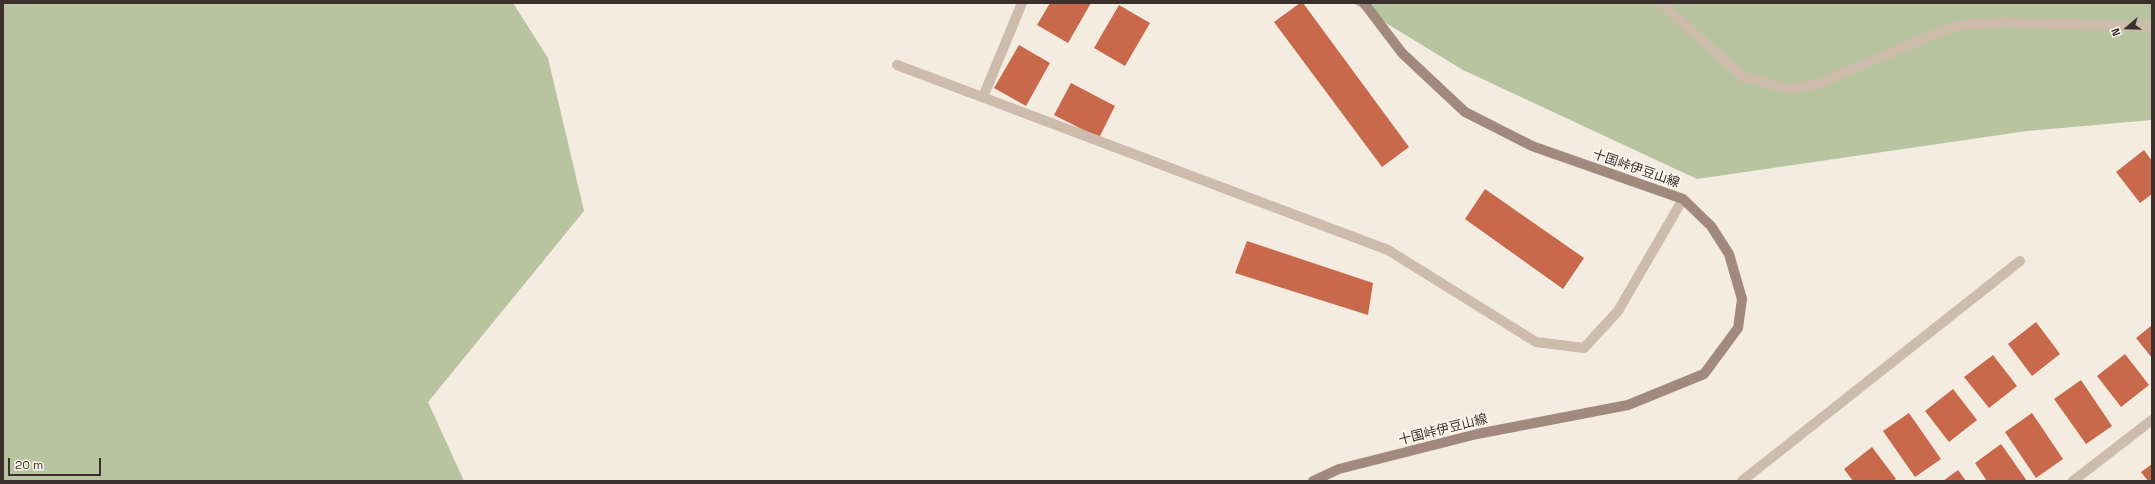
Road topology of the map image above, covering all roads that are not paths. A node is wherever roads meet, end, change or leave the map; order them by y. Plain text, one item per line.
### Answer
1 (1022, 3) edge
2 (1364, 3) edge
3 (1661, 3) edge
4 (2152, 27) edge
5 (896, 65) dead end
6 (983, 97) junction
7 (1683, 199) junction
8 (2020, 261) dead end
9 (2152, 420) edge
10 (1313, 481) edge
11 (1742, 481) edge
12 (2073, 481) edge

1 - 6 street
2 - 7 main road, 十国峠伊豆山線
3 - 4 street
5 - 6 street
6 - 7 street
7 - 10 main road, 十国峠伊豆山線
8 - 11 street
9 - 12 street

